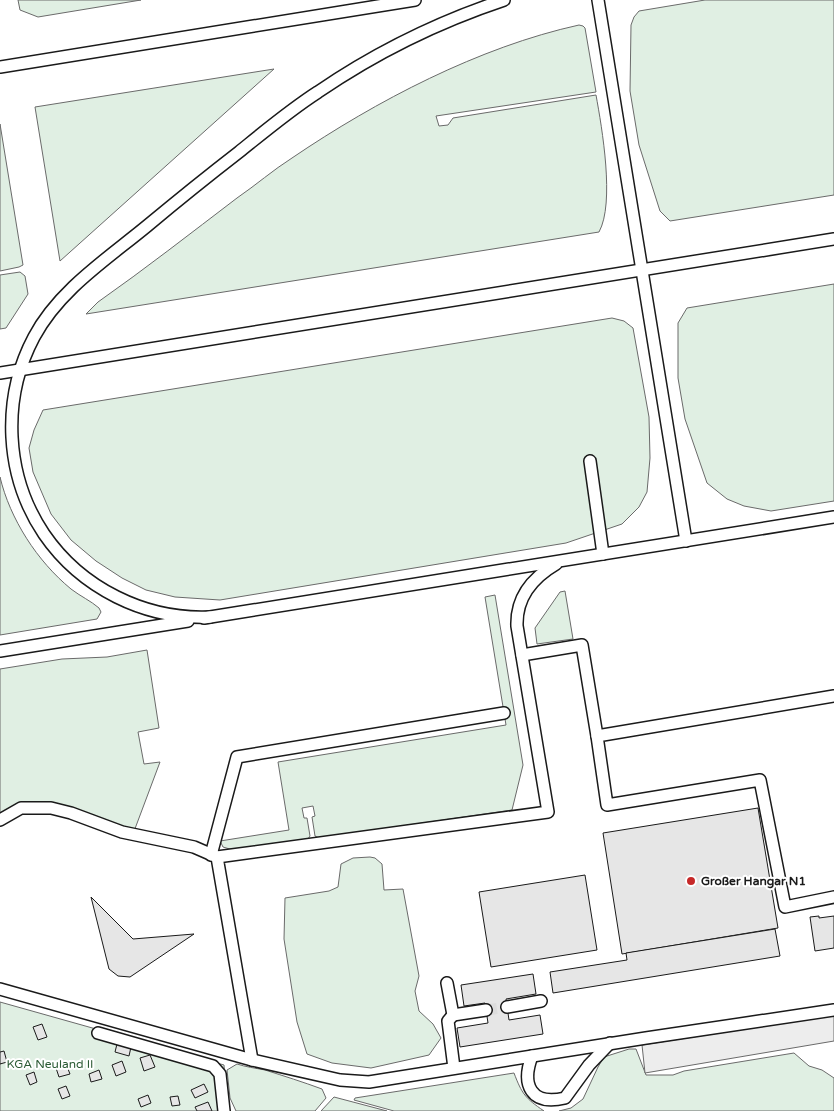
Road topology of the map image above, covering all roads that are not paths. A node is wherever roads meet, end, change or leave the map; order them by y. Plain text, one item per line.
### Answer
1 (416, 0) edge
2 (504, 0) edge
3 (598, 0) edge
4 (0, 66) edge
5 (834, 239) edge
6 (642, 270) junction
7 (20, 370) junction
8 (0, 373) edge
9 (590, 461) dead end
10 (834, 517) edge
11 (686, 541) junction
12 (603, 554) junction
13 (568, 560) junction
14 (210, 617) junction
15 (0, 651) edge
16 (522, 655) junction
17 (834, 696) edge
18 (504, 713) dead end
19 (597, 736) junction
20 (0, 820) edge
21 (214, 856) junction
22 (834, 897) edge
23 (447, 983) dead end
24 (0, 989) edge
25 (541, 1001) dead end
26 (507, 1007) tunnel mouth
27 (486, 1010) tunnel mouth
28 (834, 1010) edge
29 (453, 1015) junction
30 (98, 1033) dead end
31 (610, 1044) junction
32 (532, 1056) junction
33 (252, 1060) junction
34 (454, 1068) junction
35 (224, 1111) edge

1 - 4 street
2 - 7 street
3 - 6 street
5 - 6 street
6 - 7 street
6 - 11 street
7 - 8 street
7 - 14 street
9 - 12 street
10 - 11 street
11 - 12 street
12 - 13 street
13 - 14 street
13 - 16 street
14 - 15 street
16 - 19 street
16 - 21 street
17 - 19 street
18 - 21 street
19 - 22 street
20 - 21 street
21 - 33 street
23 - 29 street
24 - 33 street
25 - 26 street
27 - 29 street
28 - 31 street
29 - 34 street
30 - 35 street
31 - 32 street
31 - 32 street
32 - 34 street
33 - 34 street

